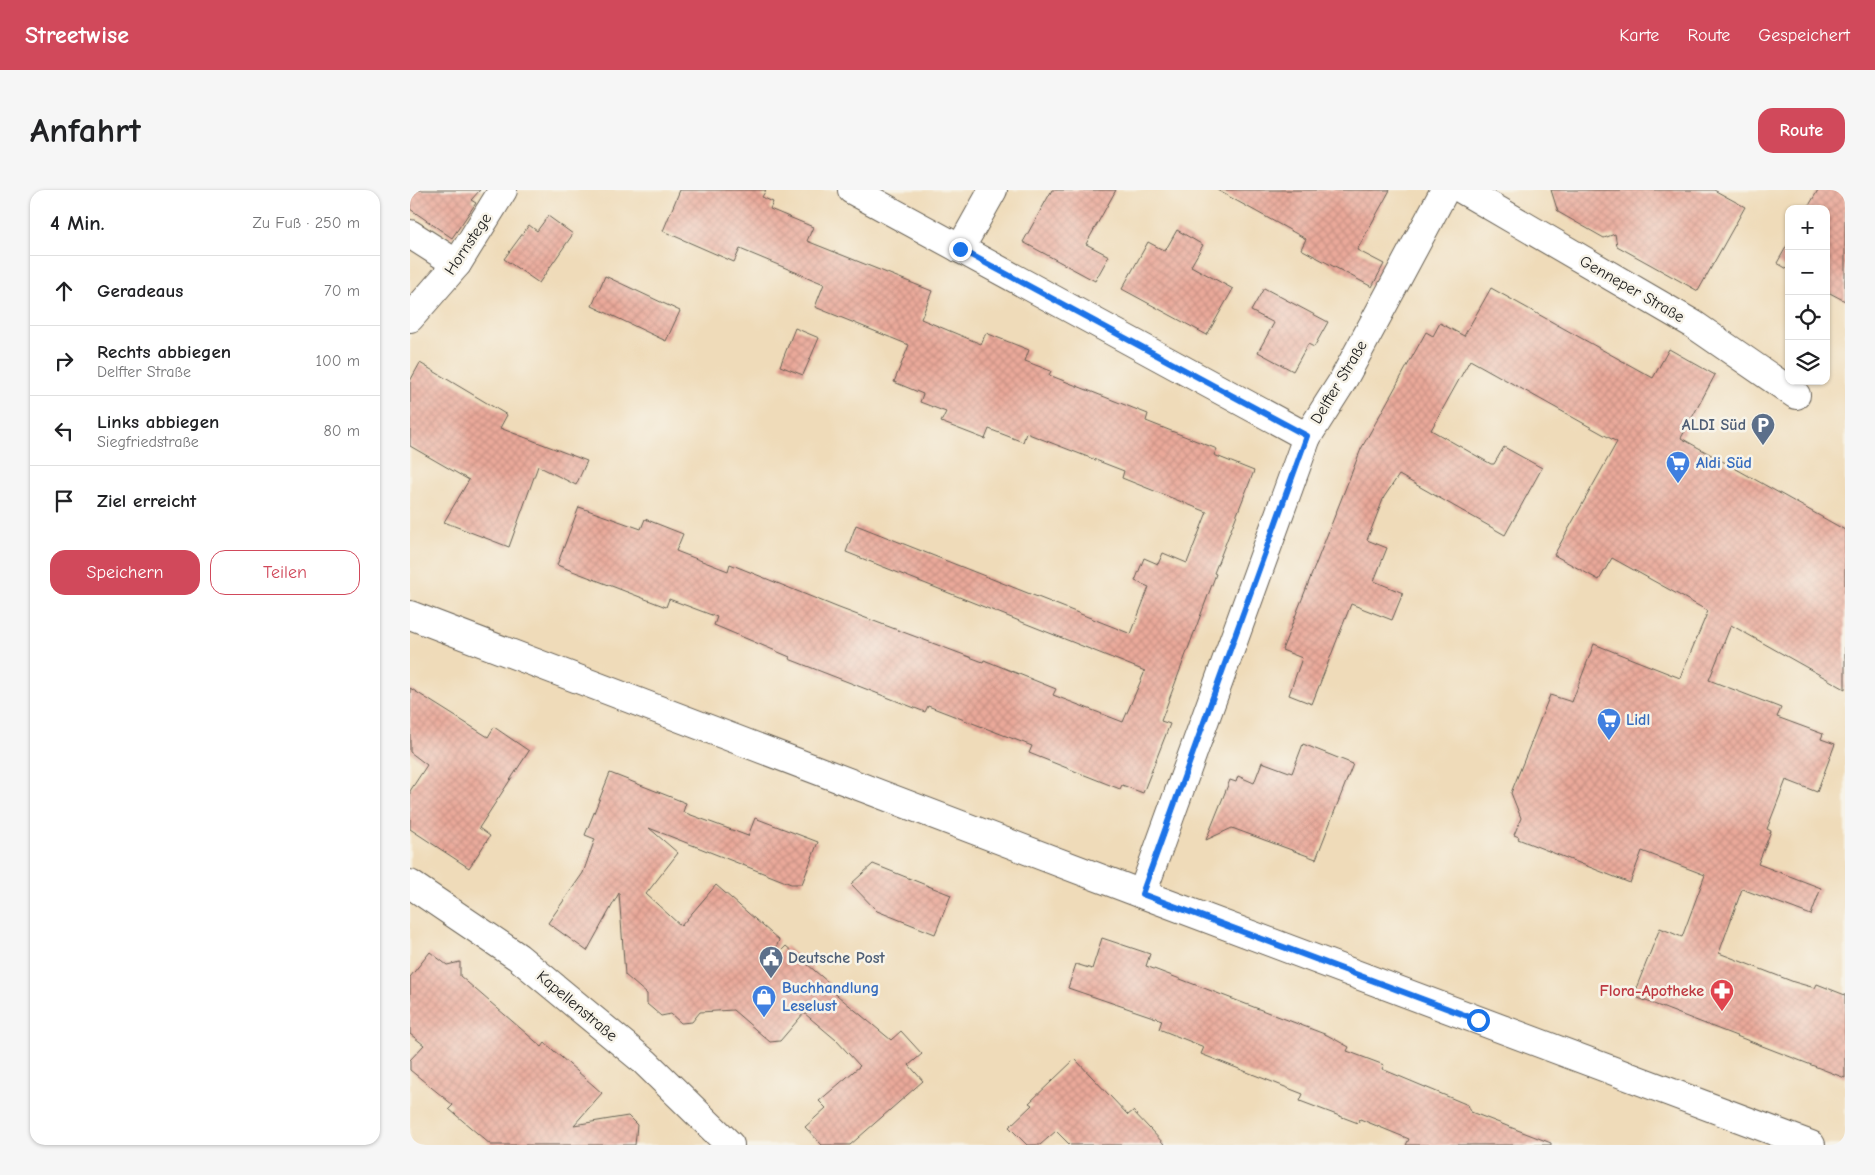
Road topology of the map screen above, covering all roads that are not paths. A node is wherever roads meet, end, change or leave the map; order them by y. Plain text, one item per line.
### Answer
1 (503, 190) edge
2 (852, 190) edge
3 (993, 190) edge
4 (1445, 190) edge
5 (1463, 190) edge
6 (410, 234) edge
7 (960, 249) junction
8 (457, 264) junction
9 (410, 318) edge
10 (1796, 395) dead end
11 (1307, 436) junction
12 (410, 615) edge
13 (410, 884) edge
14 (1142, 894) junction
15 (1780, 1138) edge
16 (730, 1145) edge
17 (1811, 1145) edge

1 - 8 street, Hornstege
2 - 7 street
3 - 7 street
4 - 11 street, Delfter Straße
5 - 10 street, Genneper Straße
6 - 8 street
7 - 11 street
8 - 9 street, Hornstege
11 - 14 street, Delfter Straße
12 - 14 street
13 - 16 street, Kapellenstraße
14 - 15 street
15 - 17 street

